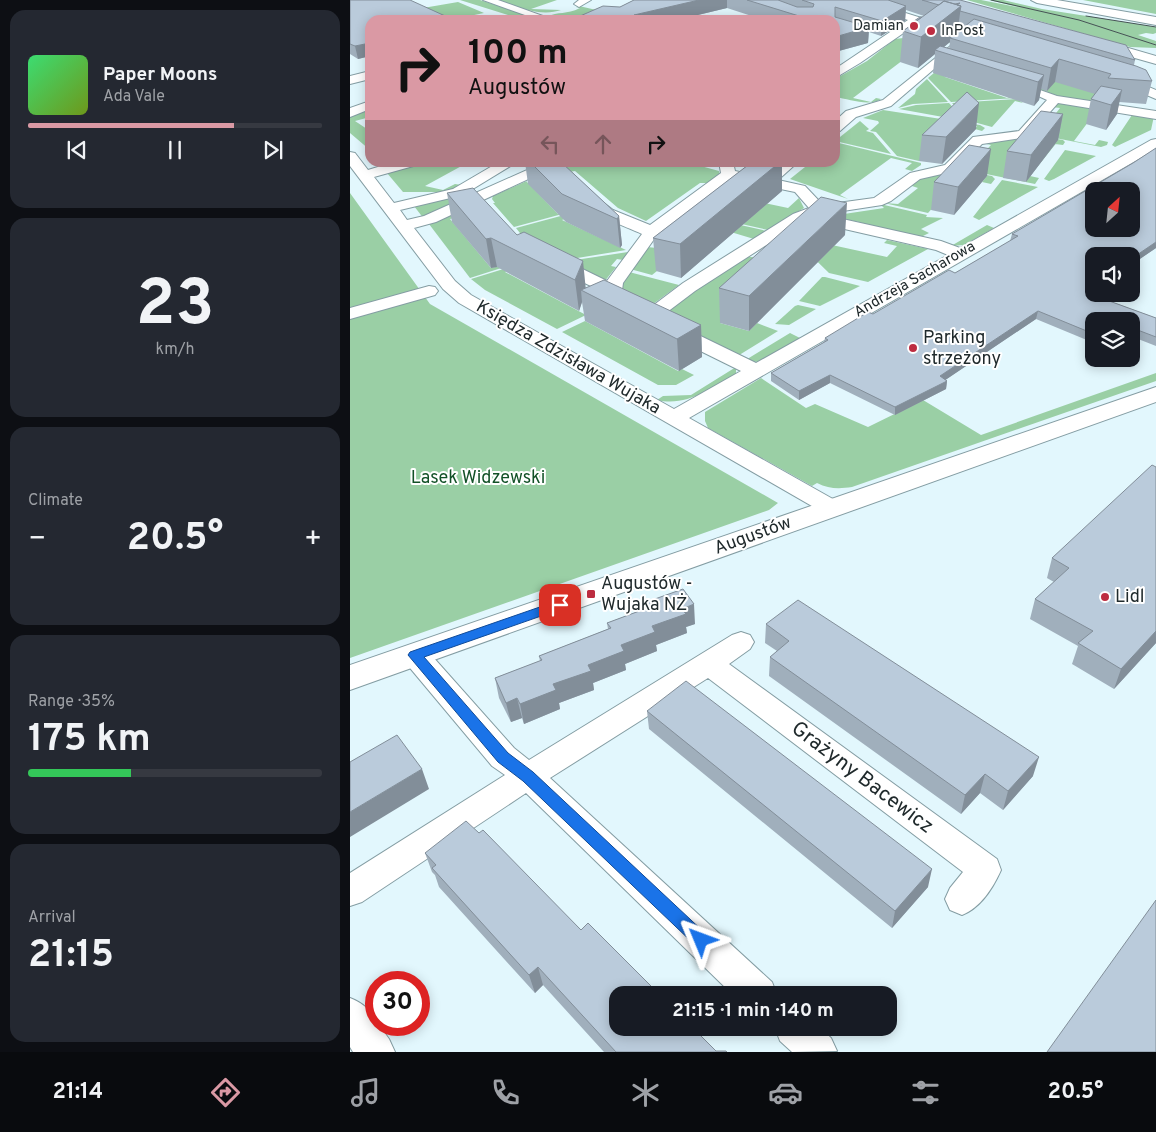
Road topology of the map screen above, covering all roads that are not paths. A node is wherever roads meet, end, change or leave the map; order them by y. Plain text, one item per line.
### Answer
1 (488, 0) edge
2 (853, 0) edge
3 (1037, 0) edge
4 (534, 15) edge
5 (917, 19) junction
6 (1156, 21) edge
7 (968, 34) junction
8 (870, 38) edge
9 (1085, 39) edge
10 (882, 42) junction
11 (1006, 45) edge
12 (1156, 60) edge
13 (934, 62) junction
14 (952, 67) edge
15 (840, 71) edge
16 (365, 76) edge
17 (1109, 76) edge
18 (350, 80) edge
19 (1025, 90) edge
20 (1156, 95) edge
21 (1055, 99) junction
22 (365, 108) edge
23 (350, 113) edge
24 (1156, 115) edge
25 (840, 124) edge
26 (1156, 143) edge
27 (350, 156) edge
28 (394, 167) edge
29 (501, 167) edge
30 (555, 167) edge
31 (785, 167) edge
32 (727, 168) edge
33 (365, 175) junction
34 (767, 182) junction
35 (465, 188) junction
36 (582, 192) edge
37 (487, 203) junction
38 (390, 208) junction
39 (818, 210) junction
40 (403, 226) junction
41 (651, 232) junction
42 (960, 254) junction
43 (539, 255) edge
44 (613, 290) junction
45 (429, 291) dead end
46 (350, 314) edge
47 (648, 318) junction
48 (756, 372) junction
49 (1156, 394) edge
50 (674, 418) junction
51 (832, 508) junction
52 (742, 642) dead end
53 (415, 655) junction
54 (709, 664) junction
55 (350, 678) edge
56 (528, 776) junction
57 (350, 891) edge
58 (962, 899) dead end
59 (750, 986) edge
60 (350, 1016) edge
61 (376, 1052) edge

1 - 4 street
2 - 5 street
3 - 6 street
5 - 7 street
5 - 10 street
7 - 11 street
7 - 13 street
8 - 10 street
9 - 12 street
10 - 15 street
13 - 14 street
13 - 25 street
16 - 18 street
17 - 20 street
19 - 21 street
21 - 24 street
21 - 39 street
22 - 23 street
26 - 42 street, Andrzeja Sacharowa
27 - 33 street, Księdza Zdzisława Wujaka
28 - 33 street
29 - 35 street
30 - 37 street
31 - 34 street
32 - 34 street
32 - 41 street
33 - 38 street, Księdza Zdzisława Wujaka
34 - 39 street
35 - 37 street
35 - 38 street
36 - 41 street
37 - 40 street
38 - 40 street, Księdza Zdzisława Wujaka
39 - 42 street
39 - 47 street
40 - 50 street, Księdza Zdzisława Wujaka
41 - 44 street
42 - 48 street, Andrzeja Sacharowa
43 - 44 street
44 - 47 street
45 - 46 street
47 - 48 street
48 - 50 street, Andrzeja Sacharowa
49 - 51 street, Augustów
50 - 51 street, Księdza Zdzisława Wujaka
51 - 53 street, Augustów
52 - 54 street
53 - 55 street, Augustów
53 - 56 street
54 - 56 street
54 - 58 street, Grażyny Bacewicz
56 - 57 street
56 - 59 street
60 - 61 street

